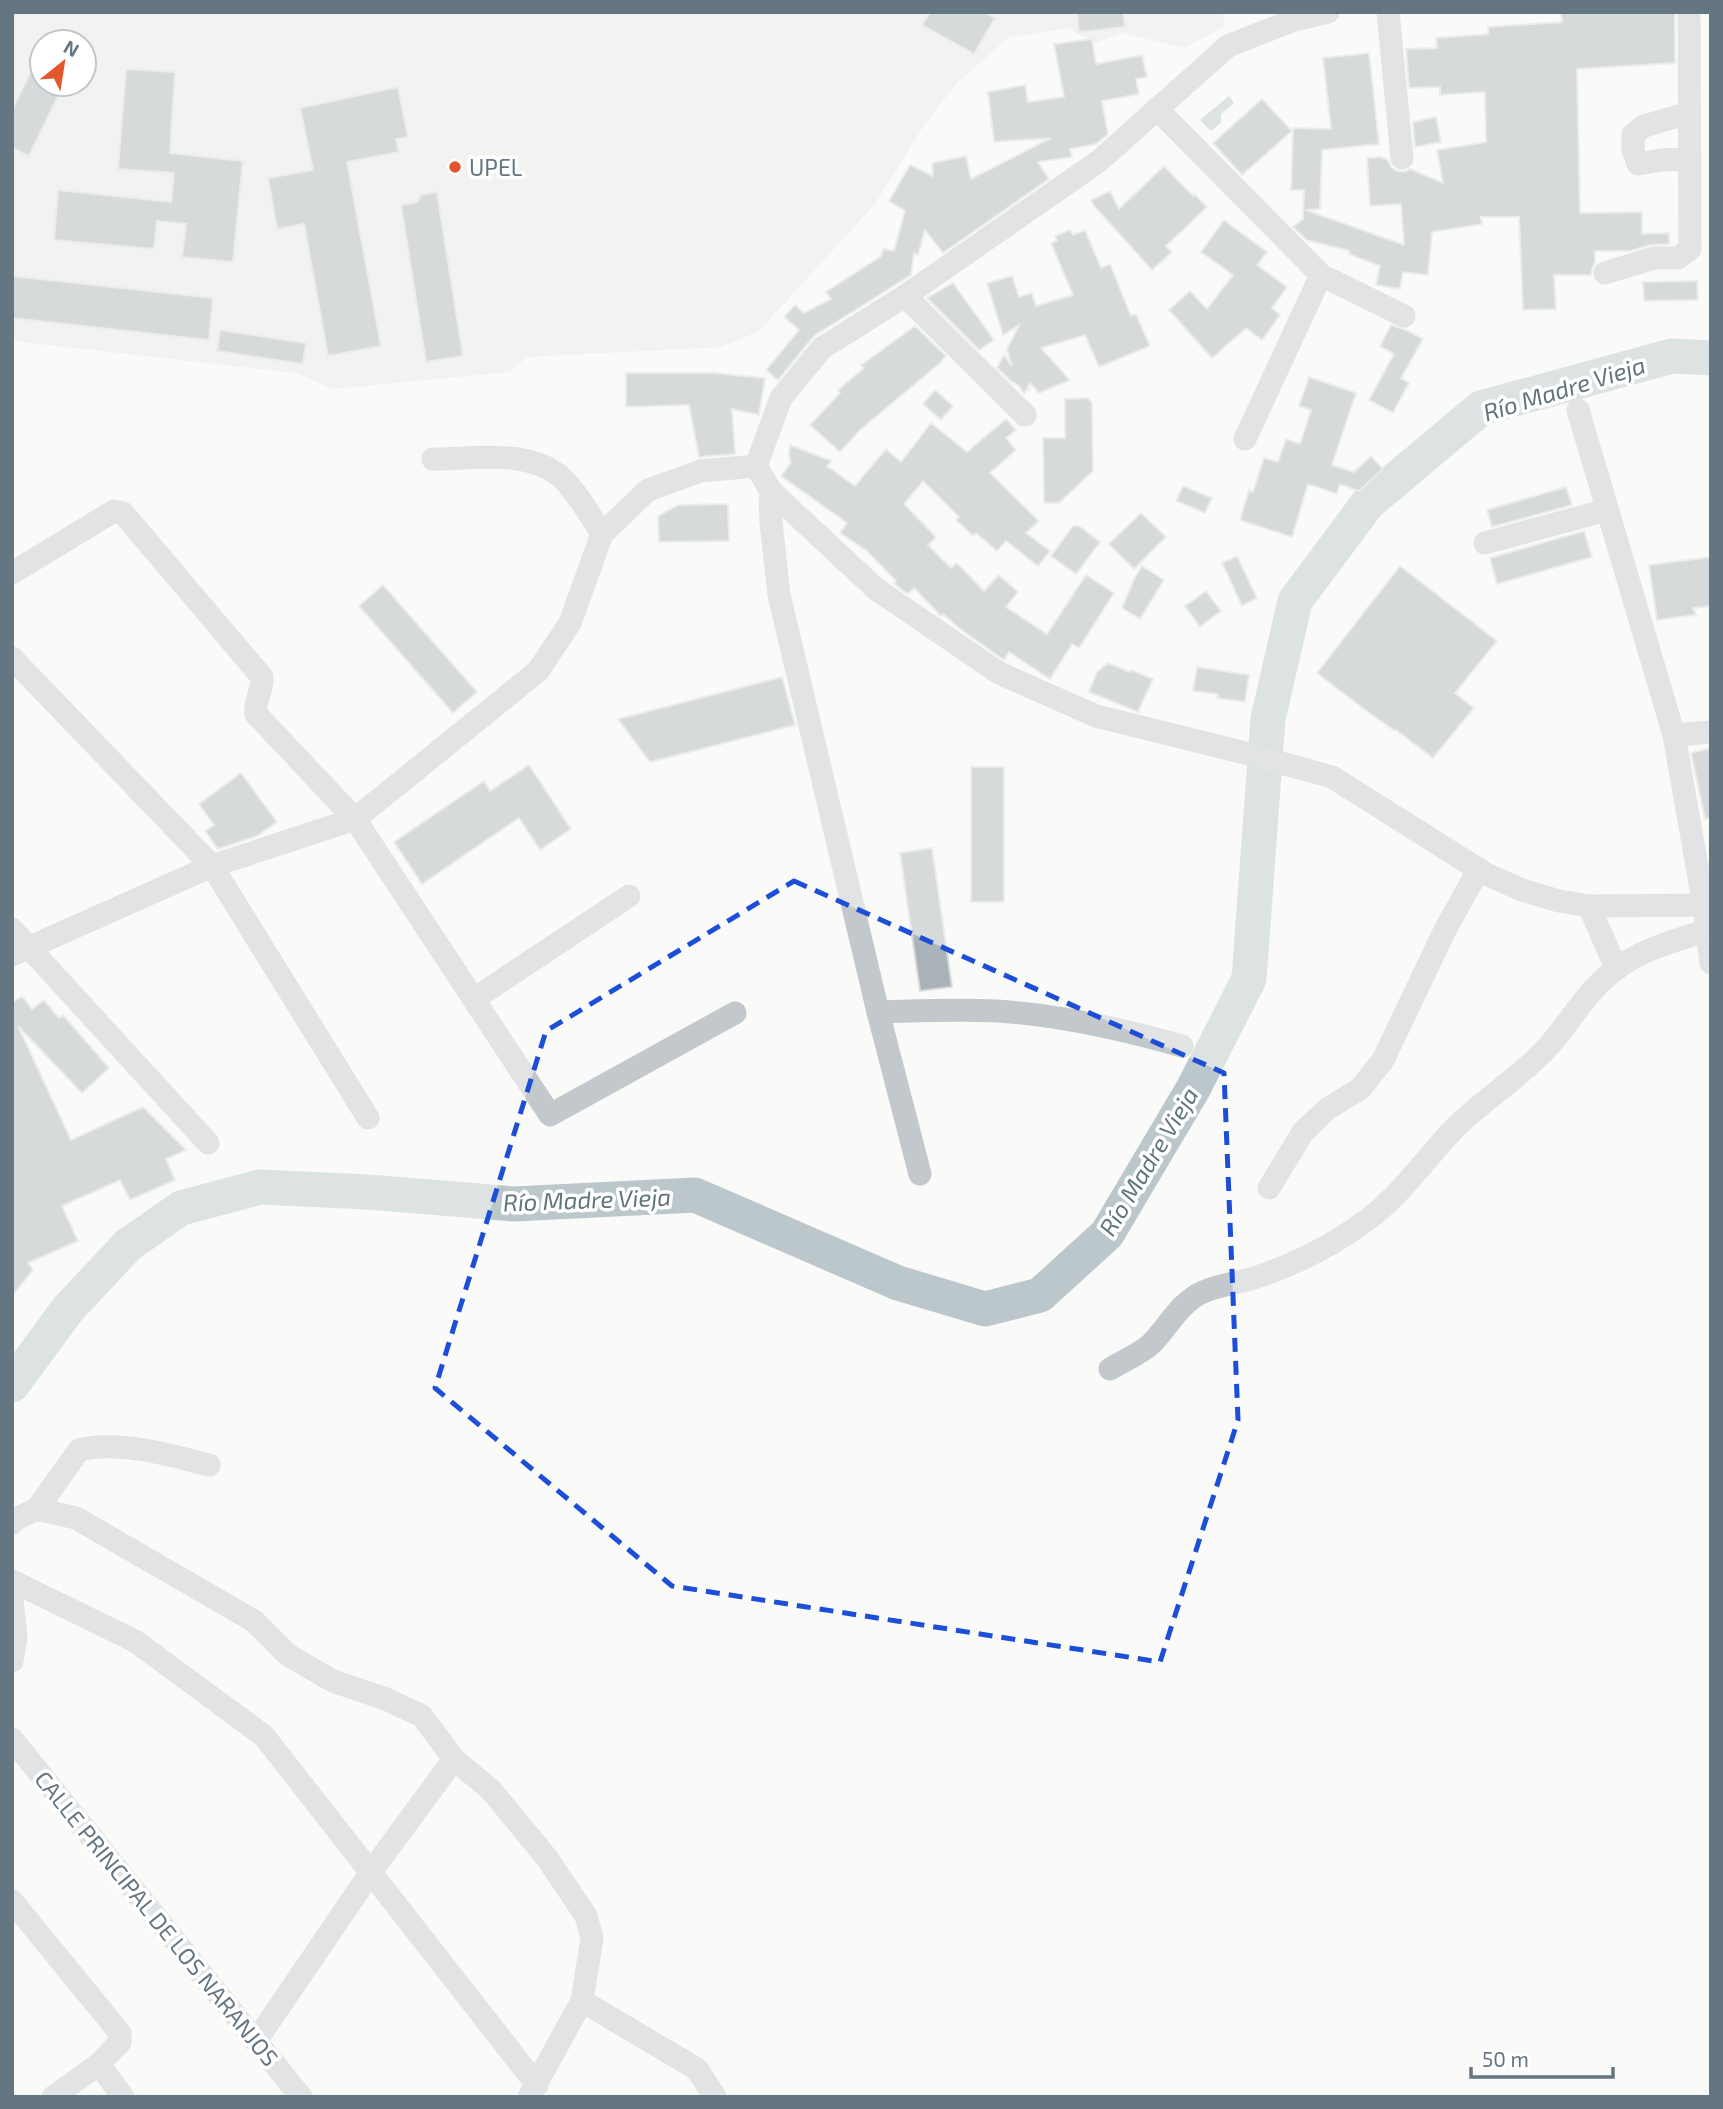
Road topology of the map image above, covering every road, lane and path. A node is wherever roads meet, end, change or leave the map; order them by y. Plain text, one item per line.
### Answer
1 (1328, 12) edge
2 (1388, 12) edge
3 (1689, 12) edge
4 (1157, 109) junction
5 (1689, 113) junction
6 (1402, 158) dead end
7 (1690, 159) junction
8 (1605, 273) dead end
9 (1321, 275) junction
10 (905, 296) junction
11 (1404, 316) dead end
12 (1578, 410) dead end
13 (1025, 415) dead end
14 (1245, 439) dead end
15 (433, 459) dead end
16 (756, 466) junction
17 (771, 491) junction
18 (1607, 510) junction
19 (602, 534) junction
20 (1485, 543) dead end
21 (12, 573) edge
22 (12, 658) edge
23 (1711, 732) edge
24 (1674, 735) junction
25 (355, 820) junction
26 (212, 866) junction
27 (1479, 869) junction
28 (629, 896) dead end
29 (1589, 906) junction
30 (1707, 906) edge
31 (12, 929) edge
32 (1707, 930) junction
33 (21, 951) edge
34 (1711, 963) edge
35 (1616, 968) junction
36 (474, 999) junction
37 (878, 1012) junction
38 (735, 1013) dead end
39 (1182, 1046) dead end
40 (368, 1118) dead end
41 (208, 1143) dead end
42 (920, 1174) dead end
43 (1269, 1188) dead end
44 (1110, 1369) dead end
45 (209, 1465) dead end
46 (37, 1509) junction
47 (12, 1523) edge
48 (12, 1581) edge
49 (12, 1599) edge
50 (12, 1661) edge
51 (12, 1740) edge
52 (454, 1759) junction
53 (371, 1872) junction
54 (16, 1914) edge
55 (582, 2001) junction
56 (257, 2040) junction
57 (99, 2064) junction
58 (533, 2091) edge
59 (53, 2097) edge
60 (123, 2097) edge
61 (301, 2097) edge
62 (715, 2097) edge

1 - 4 street
2 - 6 street
3 - 5 street
4 - 9 street
4 - 10 street
5 - 7 street
5 - 7 street
7 - 8 street
9 - 11 street
9 - 14 street
10 - 13 street
10 - 16 street
12 - 18 street
15 - 19 street
16 - 17 street
16 - 19 street
17 - 27 street
17 - 37 street
18 - 20 street
18 - 24 street
19 - 25 street
21 - 25 street
22 - 26 street
23 - 24 street
24 - 30 street
25 - 26 street
25 - 36 street
26 - 33 street
26 - 40 street
27 - 29 street
27 - 43 street
28 - 36 street
29 - 30 street
29 - 35 street
30 - 32 street
31 - 33 street
32 - 34 street
32 - 35 street
33 - 41 street
35 - 44 street
36 - 38 street
37 - 39 street
37 - 42 street
45 - 46 street
46 - 47 street
46 - 52 street
48 - 53 street
49 - 50 street
51 - 56 street, CALLE PRINCIPAL DE LOS NARANJOS
52 - 53 street
52 - 55 street
53 - 56 street
53 - 58 street
54 - 57 street
55 - 58 street
55 - 62 street
56 - 61 street, CALLE PRINCIPAL DE LOS NARANJOS
57 - 59 street
57 - 60 street

